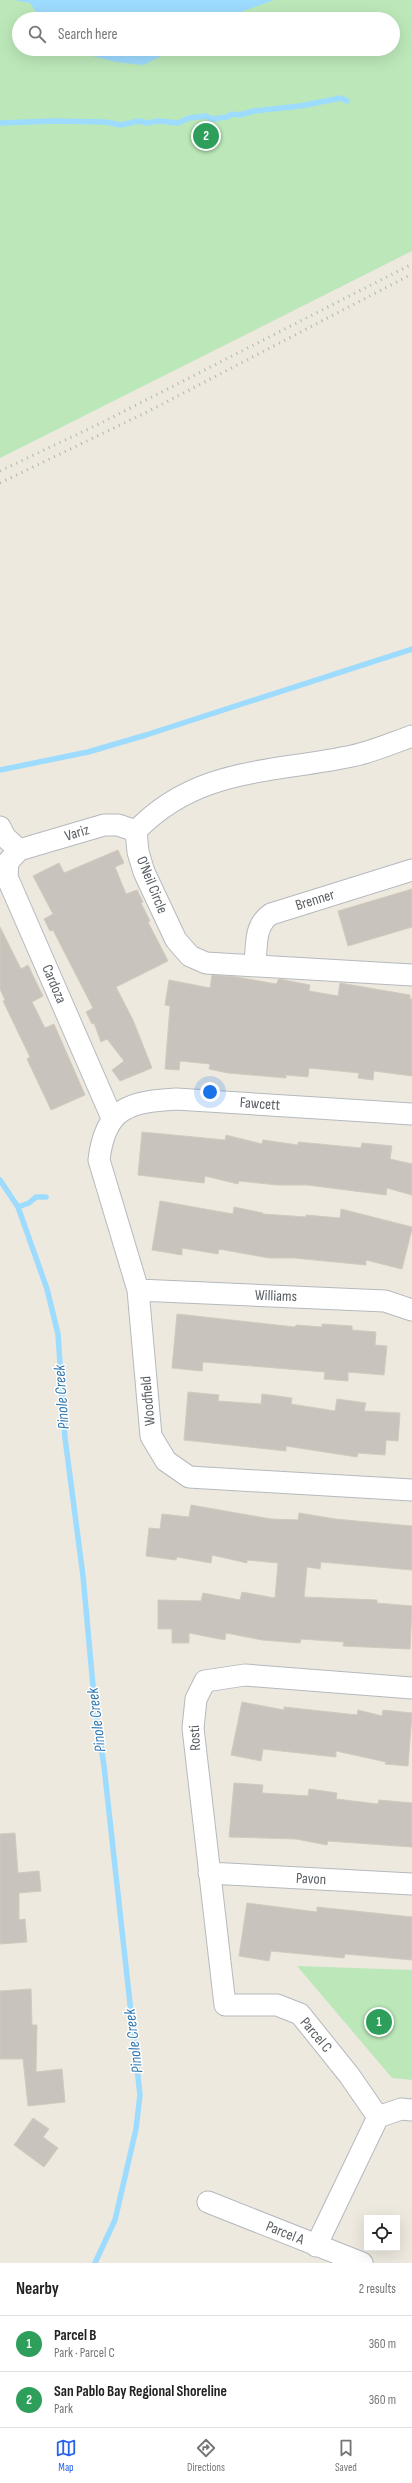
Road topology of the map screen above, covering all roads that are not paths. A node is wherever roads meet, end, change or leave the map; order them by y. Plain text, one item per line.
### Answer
1 (412, 736) edge
2 (0, 827) edge
3 (136, 831) junction
4 (19, 850) junction
5 (412, 870) edge
6 (255, 964) junction
7 (412, 975) edge
8 (412, 1114) edge
9 (112, 1118) junction
10 (138, 1290) junction
11 (412, 1310) edge
12 (412, 1490) edge
13 (412, 1688) edge
14 (209, 1873) junction
15 (412, 1884) edge
16 (225, 2005) joint
17 (412, 2110) edge
18 (378, 2117) junction
19 (208, 2202) dead end
20 (316, 2246) junction
21 (362, 2263) edge

1 - 3 street
2 - 4 street
3 - 4 street, Variz
3 - 6 street, O'Neil Circle
4 - 9 street, Cardoza
5 - 6 street, Brenner
6 - 7 street, O'Neil Circle
8 - 9 street, Fawcett
9 - 10 street, Woodfield
10 - 11 street, Williams
10 - 12 street, Woodfield
13 - 14 street, Rosti
14 - 15 street, Pavon
14 - 16 street, Rosti
16 - 18 street, Parcel C
17 - 18 street
18 - 20 street
19 - 20 street, Parcel A
20 - 21 street, Parcel A

